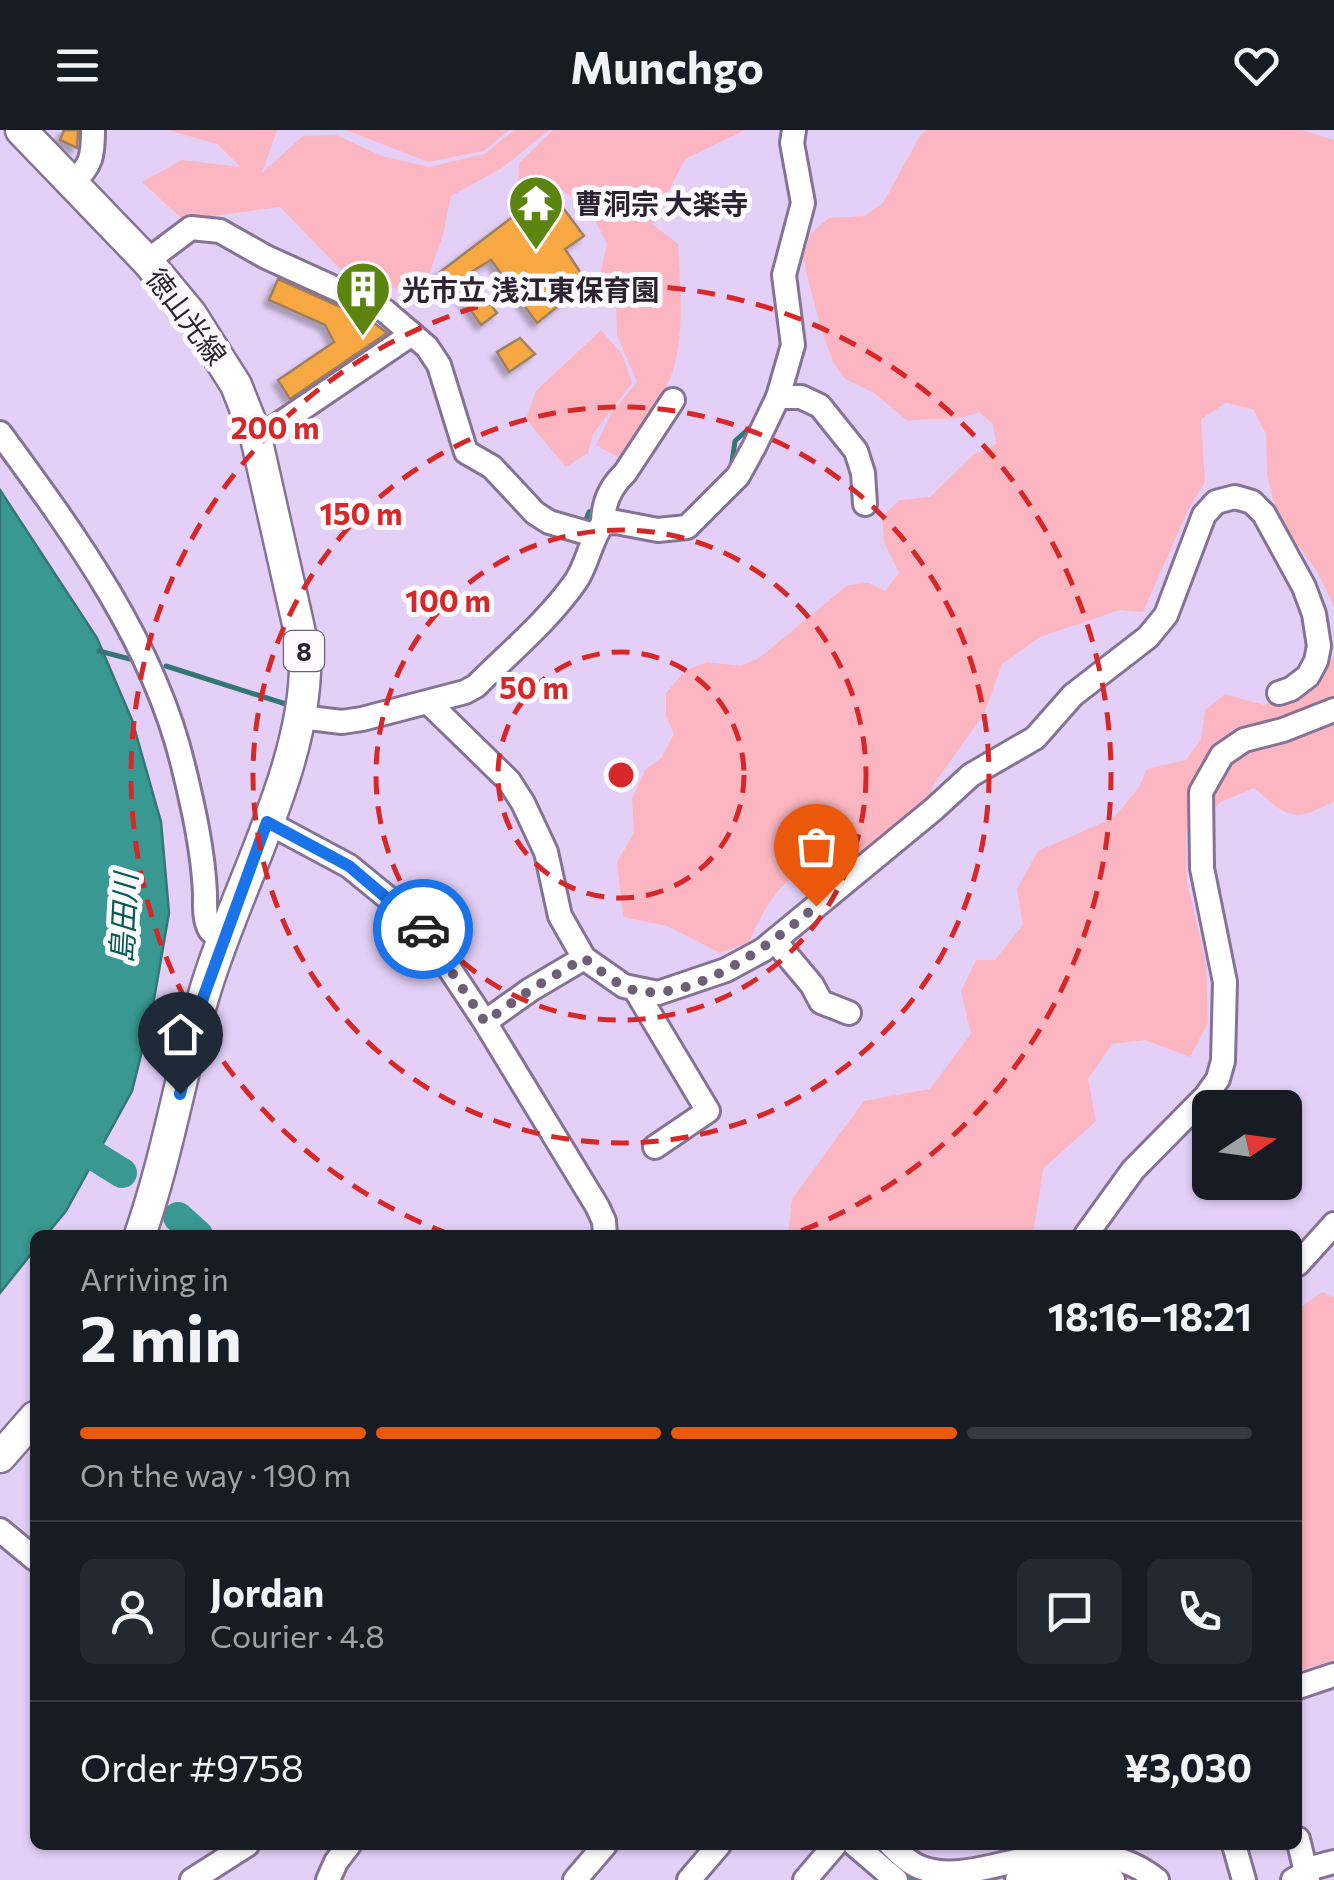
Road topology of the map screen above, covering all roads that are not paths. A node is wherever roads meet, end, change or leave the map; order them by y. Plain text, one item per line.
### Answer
1 (22, 130) edge
2 (93, 130) edge
3 (794, 130) edge
4 (72, 182) junction
5 (147, 261) junction
6 (412, 334) junction
7 (778, 397) junction
8 (673, 400) dead end
9 (0, 433) edge
10 (255, 433) junction
11 (866, 504) dead end
12 (598, 529) junction
13 (1278, 693) dead end
14 (429, 702) junction
15 (1334, 710) edge
16 (301, 717) junction
17 (267, 822) junction
18 (222, 939) junction
19 (775, 941) junction
20 (584, 958) junction
21 (636, 991) junction
22 (848, 1013) dead end
23 (485, 1022) junction
24 (655, 1148) dead end
25 (1334, 1224) edge
26 (142, 1230) edge
27 (605, 1230) edge
28 (1090, 1230) edge
29 (1302, 1260) edge
30 (30, 1423) edge
31 (0, 1457) edge
32 (0, 1530) edge
33 (30, 1555) edge
34 (1334, 1674) edge
35 (1302, 1686) edge
36 (345, 1850) edge
37 (601, 1850) edge
38 (715, 1850) edge
39 (831, 1850) edge
40 (861, 1850) edge
41 (898, 1850) edge
42 (1235, 1850) edge
43 (1299, 1850) edge
44 (215, 1853) edge
45 (1334, 1862) edge
46 (956, 1876) edge
47 (1303, 1878) edge
48 (192, 1880) edge
49 (328, 1880) edge
50 (575, 1880) edge
51 (689, 1880) edge
52 (806, 1880) edge
53 (896, 1880) edge
54 (1017, 1880) edge
55 (1113, 1880) edge
56 (1157, 1880) edge
57 (1244, 1880) edge

1 - 4 main road, 徳山光線 / 8
2 - 4 street
3 - 7 street
4 - 5 main road, 徳山光線 / 8
5 - 6 street
5 - 10 main road, 徳山光線 / 8
6 - 10 street
6 - 12 street
7 - 11 street
7 - 12 street
8 - 12 street
9 - 18 street
10 - 16 main road, 徳山光線 / 8
12 - 14 street
13 - 19 street
14 - 16 street
14 - 20 street
15 - 28 street
16 - 17 main road, 徳山光線 / 8
17 - 18 main road, 徳山光線 / 8
17 - 23 street
18 - 26 main road, 徳山光線 / 8
19 - 21 street
19 - 22 street
20 - 21 street
20 - 23 street
21 - 24 street
23 - 27 street
25 - 29 street
30 - 31 main road
32 - 33 street
34 - 35 street
36 - 49 street
37 - 50 street
38 - 51 street
39 - 52 street
40 - 53 street
41 - 46 street
42 - 57 street
43 - 47 street
44 - 48 street
45 - 47 street
46 - 56 street
54 - 55 street

